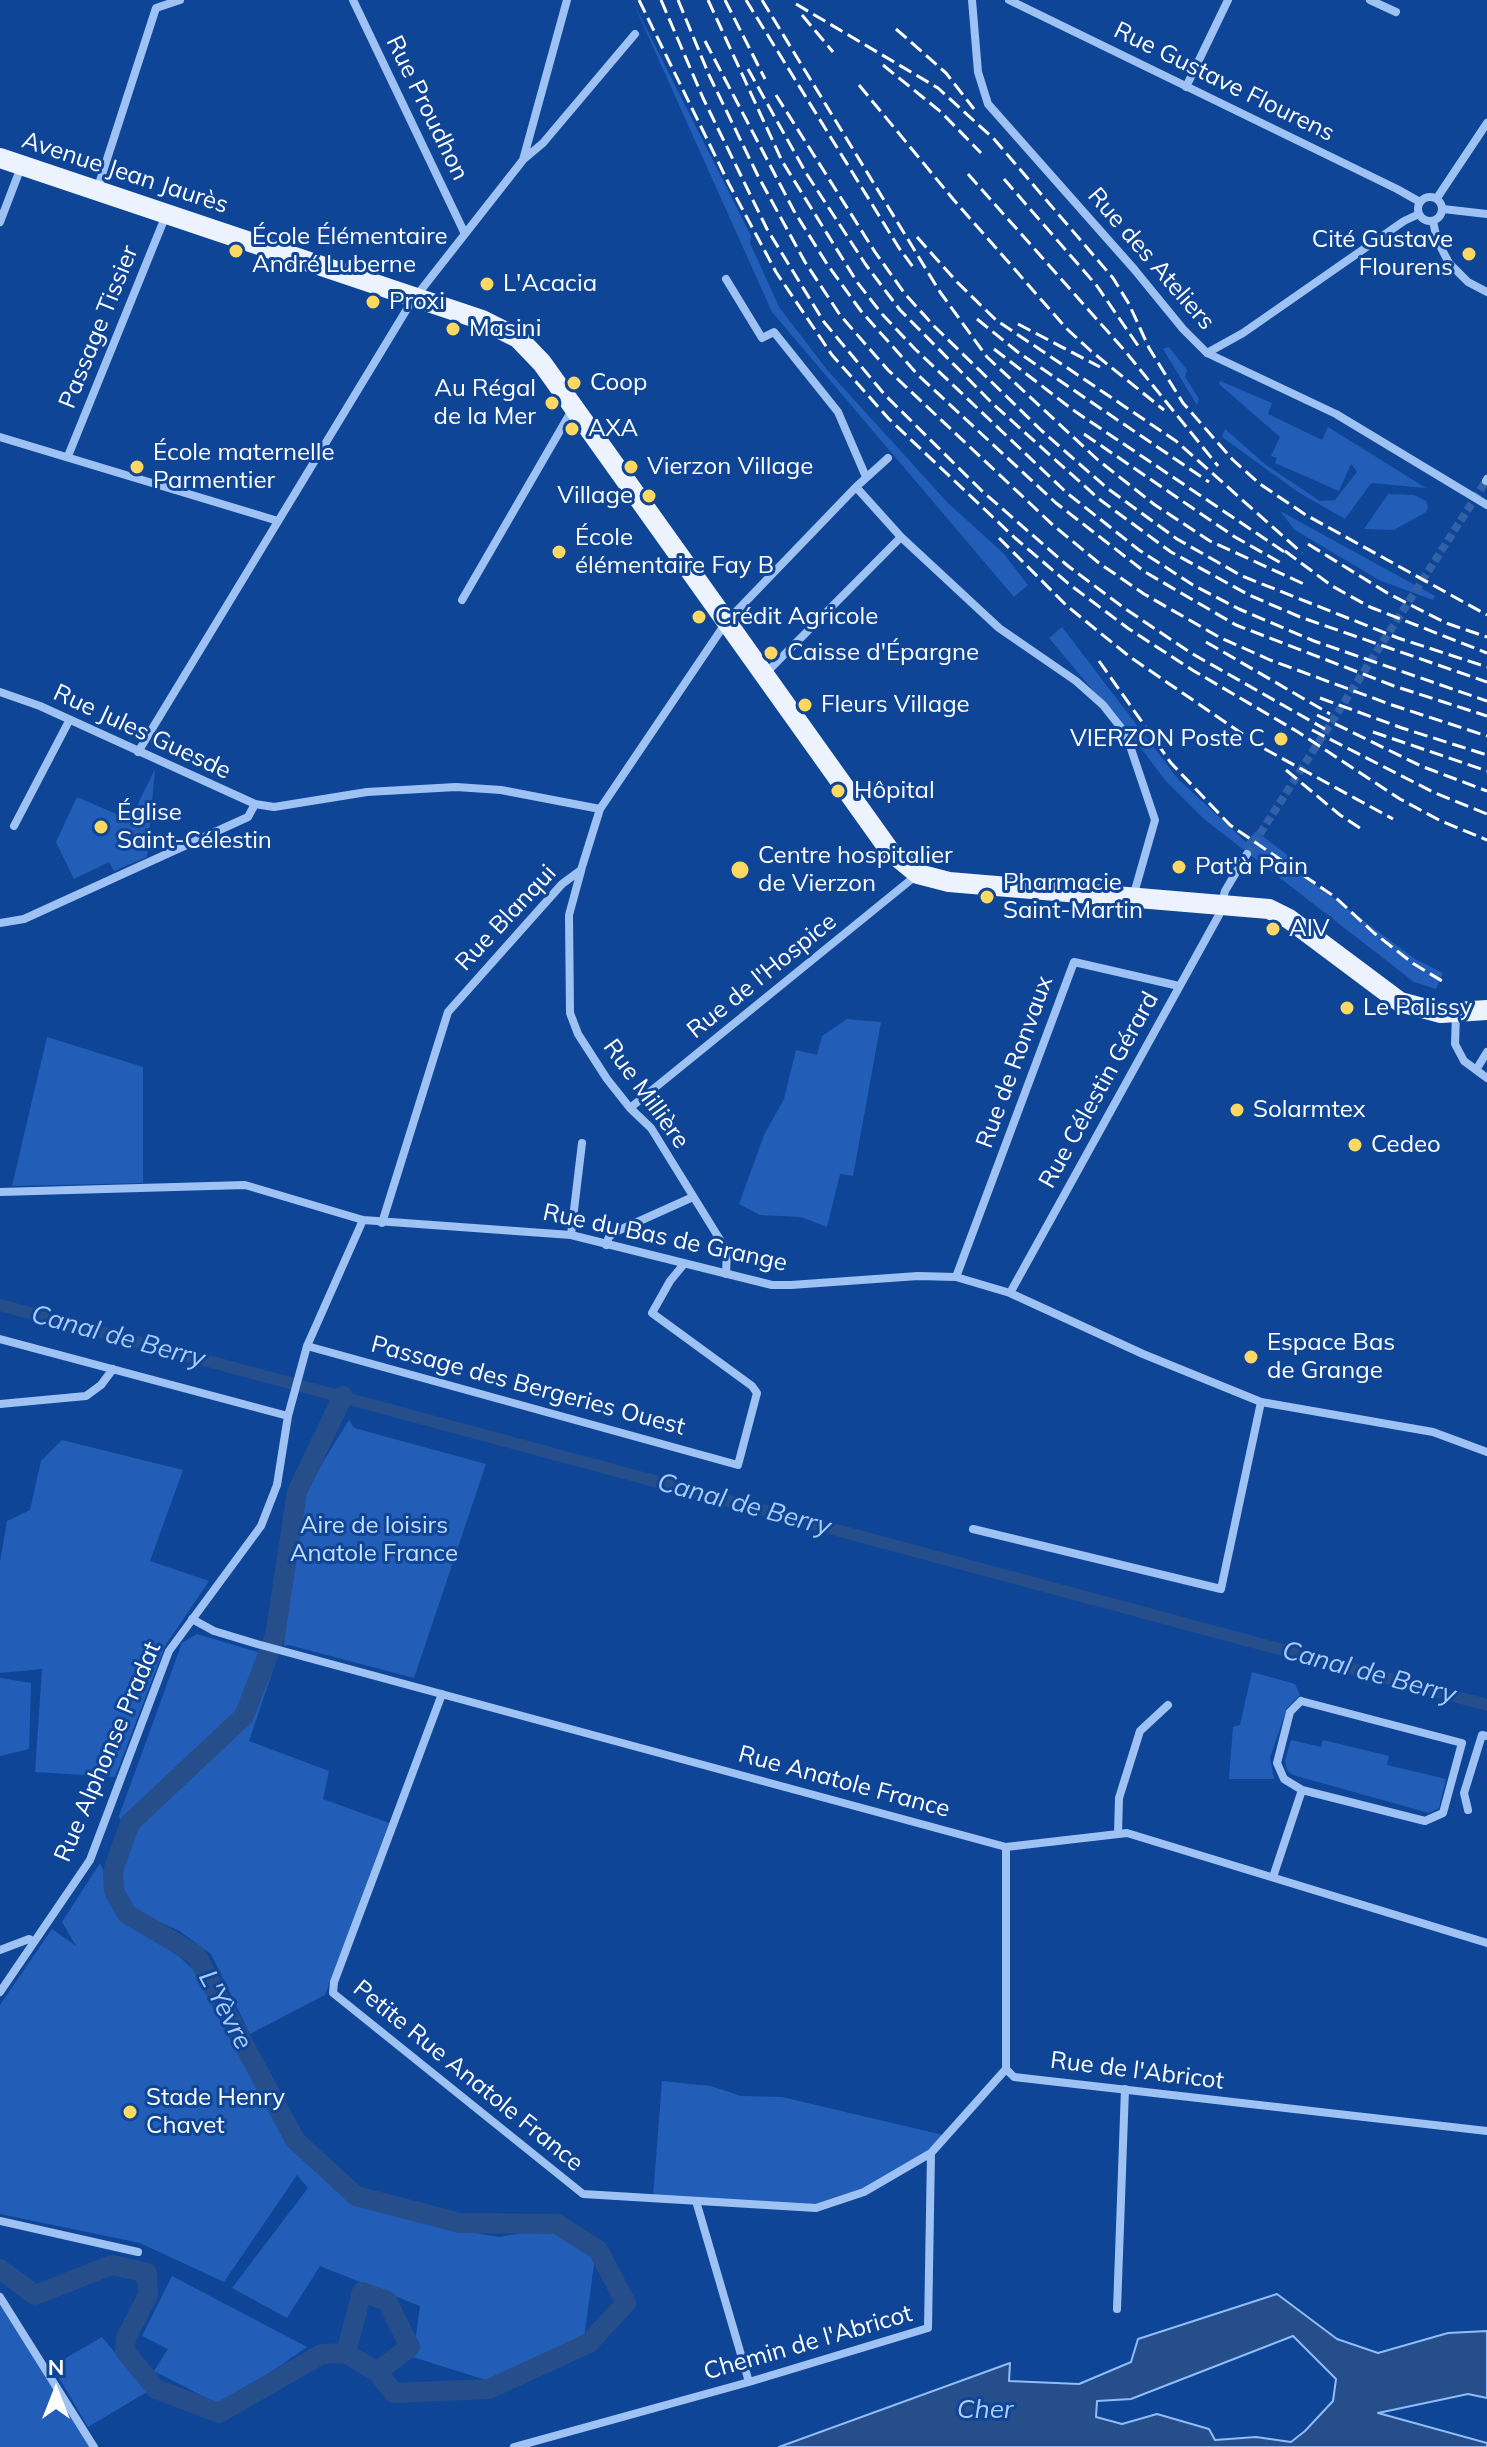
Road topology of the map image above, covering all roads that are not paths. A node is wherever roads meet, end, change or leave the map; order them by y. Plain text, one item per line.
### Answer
1 (180, 0) edge
2 (353, 0) edge
3 (567, 0) edge
4 (972, 0) edge
5 (1009, 0) edge
6 (1228, 0) edge
7 (1370, 0) edge
8 (1396, 12) dead end
9 (635, 34) dead end
10 (1186, 87) junction
11 (1487, 123) edge
12 (0, 158) edge
13 (523, 160) junction
14 (21, 165) junction
15 (97, 191) junction
16 (1437, 198) junction
17 (1420, 202) junction
18 (1443, 209) junction
19 (166, 214) junction
20 (1419, 214) junction
21 (1487, 214) edge
22 (1433, 221) junction
23 (0, 222) edge
24 (465, 234) junction
25 (726, 279) dead end
26 (1487, 292) edge
27 (416, 297) junction
28 (1207, 353) junction
29 (574, 407) junction
30 (0, 437) edge
31 (68, 456) junction
32 (888, 458) dead end
33 (866, 477) junction
34 (856, 487) junction
35 (1487, 505) edge
36 (278, 521) junction
37 (901, 537) junction
38 (462, 600) dead end
39 (727, 621) junction
40 (765, 674) junction
41 (4, 694) edge
42 (0, 703) edge
43 (69, 721) junction
44 (138, 752) junction
45 (255, 804) junction
46 (600, 809) junction
47 (14, 826) dead end
48 (1247, 854) tunnel mouth
49 (581, 870) junction
50 (918, 874) junction
51 (1133, 897) junction
52 (1221, 905) junction
53 (0, 923) edge
54 (1179, 986) junction
55 (1487, 1010) edge
56 (1456, 1014) junction
57 (1487, 1052) edge
58 (1476, 1070) junction
59 (1487, 1078) edge
60 (630, 1108) junction
61 (582, 1143) dead end
62 (0, 1192) edge
63 (693, 1197) junction
64 (363, 1220) junction
65 (382, 1223) junction
66 (571, 1235) junction
67 (606, 1245) junction
68 (684, 1264) junction
69 (726, 1274) junction
70 (956, 1277) junction
71 (1010, 1293) junction
72 (0, 1339) edge
73 (307, 1346) junction
74 (113, 1369) junction
75 (1261, 1402) junction
76 (0, 1404) edge
77 (288, 1416) junction
78 (1487, 1452) edge
79 (973, 1529) dead end
80 (192, 1619) junction
81 (442, 1694) junction
82 (1168, 1705) dead end
83 (1487, 1736) edge
84 (1302, 1790) junction
85 (1468, 1810) dead end
86 (1118, 1834) junction
87 (1006, 1847) junction
88 (1273, 1877) junction
89 (34, 1942) junction
90 (1487, 1943) edge
91 (0, 1950) edge
92 (0, 1992) edge
93 (1006, 2069) junction
94 (1125, 2089) junction
95 (1487, 2131) edge
96 (931, 2153) junction
97 (696, 2201) junction
98 (0, 2221) edge
99 (138, 2252) dead end
100 (0, 2297) edge
101 (1117, 2309) dead end
102 (749, 2382) junction
103 (94, 2447) edge
104 (514, 2447) edge

1 - 15 street
2 - 24 street, Rue Proudhon
3 - 13 street
4 - 28 street, Rue des Ateliers
5 - 10 street, Rue Gustave Flourens
6 - 10 street
7 - 8 street
9 - 13 street
10 - 17 street, Rue Gustave Flourens
11 - 16 street
12 - 14 main road, Avenue Jean Jaurès
13 - 24 street
14 - 15 main road, Avenue Jean Jaurès
14 - 23 street
15 - 19 main road, Avenue Jean Jaurès
16 - 17 street
16 - 18 street
17 - 20 street
18 - 21 street
18 - 22 street
19 - 27 main road, Avenue Jean Jaurès
19 - 31 street, Passage Tissier
20 - 22 street
20 - 28 street
22 - 26 street
24 - 27 street
25 - 33 street
27 - 29 main road, Avenue Jean Jaurès
27 - 36 street
28 - 35 street, Rue des Ateliers
29 - 38 street
29 - 39 main road, Avenue Jean Jaurès
30 - 31 street
31 - 36 street
32 - 33 street, Rue Blanqui
33 - 34 street, Rue Blanqui
34 - 37 street
34 - 39 street, Rue Blanqui
36 - 44 street
37 - 40 street
37 - 51 street
39 - 40 main road, Avenue Jean Jaurès
39 - 46 street, Rue Blanqui
40 - 50 main road, Avenue Jean Jaurès
41 - 42 street
41 - 43 street, Rue Jules Guesde
43 - 44 street, Rue Jules Guesde
43 - 47 street
44 - 45 street, Rue Jules Guesde
45 - 46 street, Rue Jules Guesde
45 - 53 street
46 - 49 street, Rue Blanqui
48 - 52 street, Rue Célestin Gérard
49 - 60 street, Rue Millière
49 - 65 street, Rue Blanqui
50 - 51 main road
50 - 60 street, Rue de l'Hospice
51 - 52 main road
52 - 54 street, Rue Célestin Gérard
52 - 56 main road
54 - 70 street, Rue de Ronvaux
54 - 71 street, Rue Célestin Gérard
55 - 56 main road
56 - 58 street
57 - 58 street
58 - 59 street
60 - 63 street, Rue Millière
61 - 66 street
62 - 64 street, Rue du Bas de Grange
63 - 67 street
63 - 69 street, Rue Millière
64 - 65 street, Rue du Bas de Grange
64 - 73 street, Rue Alphonse Pradat
65 - 66 street, Rue du Bas de Grange
66 - 67 street, Rue du Bas de Grange
67 - 68 street, Rue du Bas de Grange
68 - 69 street, Rue du Bas de Grange
68 - 73 street, Passage des Bergeries Ouest
69 - 70 street, Rue du Bas de Grange
70 - 71 street, Rue du Bas de Grange
71 - 75 street, Rue du Bas de Grange
72 - 74 street
73 - 77 street, Rue Alphonse Pradat
74 - 76 street
74 - 77 street
75 - 78 street, Rue du Bas de Grange
75 - 79 street
77 - 80 street, Rue Alphonse Pradat
80 - 81 street, Rue Anatole France
80 - 89 street, Rue Alphonse Pradat
81 - 87 street, Rue Anatole France
81 - 97 street, Petite Rue Anatole France
82 - 86 street
83 - 85 street
84 - 84 street
84 - 88 street
86 - 87 street, Rue Anatole France
86 - 88 street, Rue Anatole France
87 - 93 street
88 - 90 street, Rue Anatole France
89 - 91 street
89 - 92 street, Rue Alphonse Pradat
93 - 94 street, Rue de l'Abricot
93 - 96 street
94 - 95 street, Rue de l'Abricot
94 - 101 street
96 - 97 street, Petite Rue Anatole France
96 - 102 street, Chemin de l'Abricot
97 - 102 street
98 - 99 street
100 - 103 street
102 - 104 street, Chemin de l'Abricot

